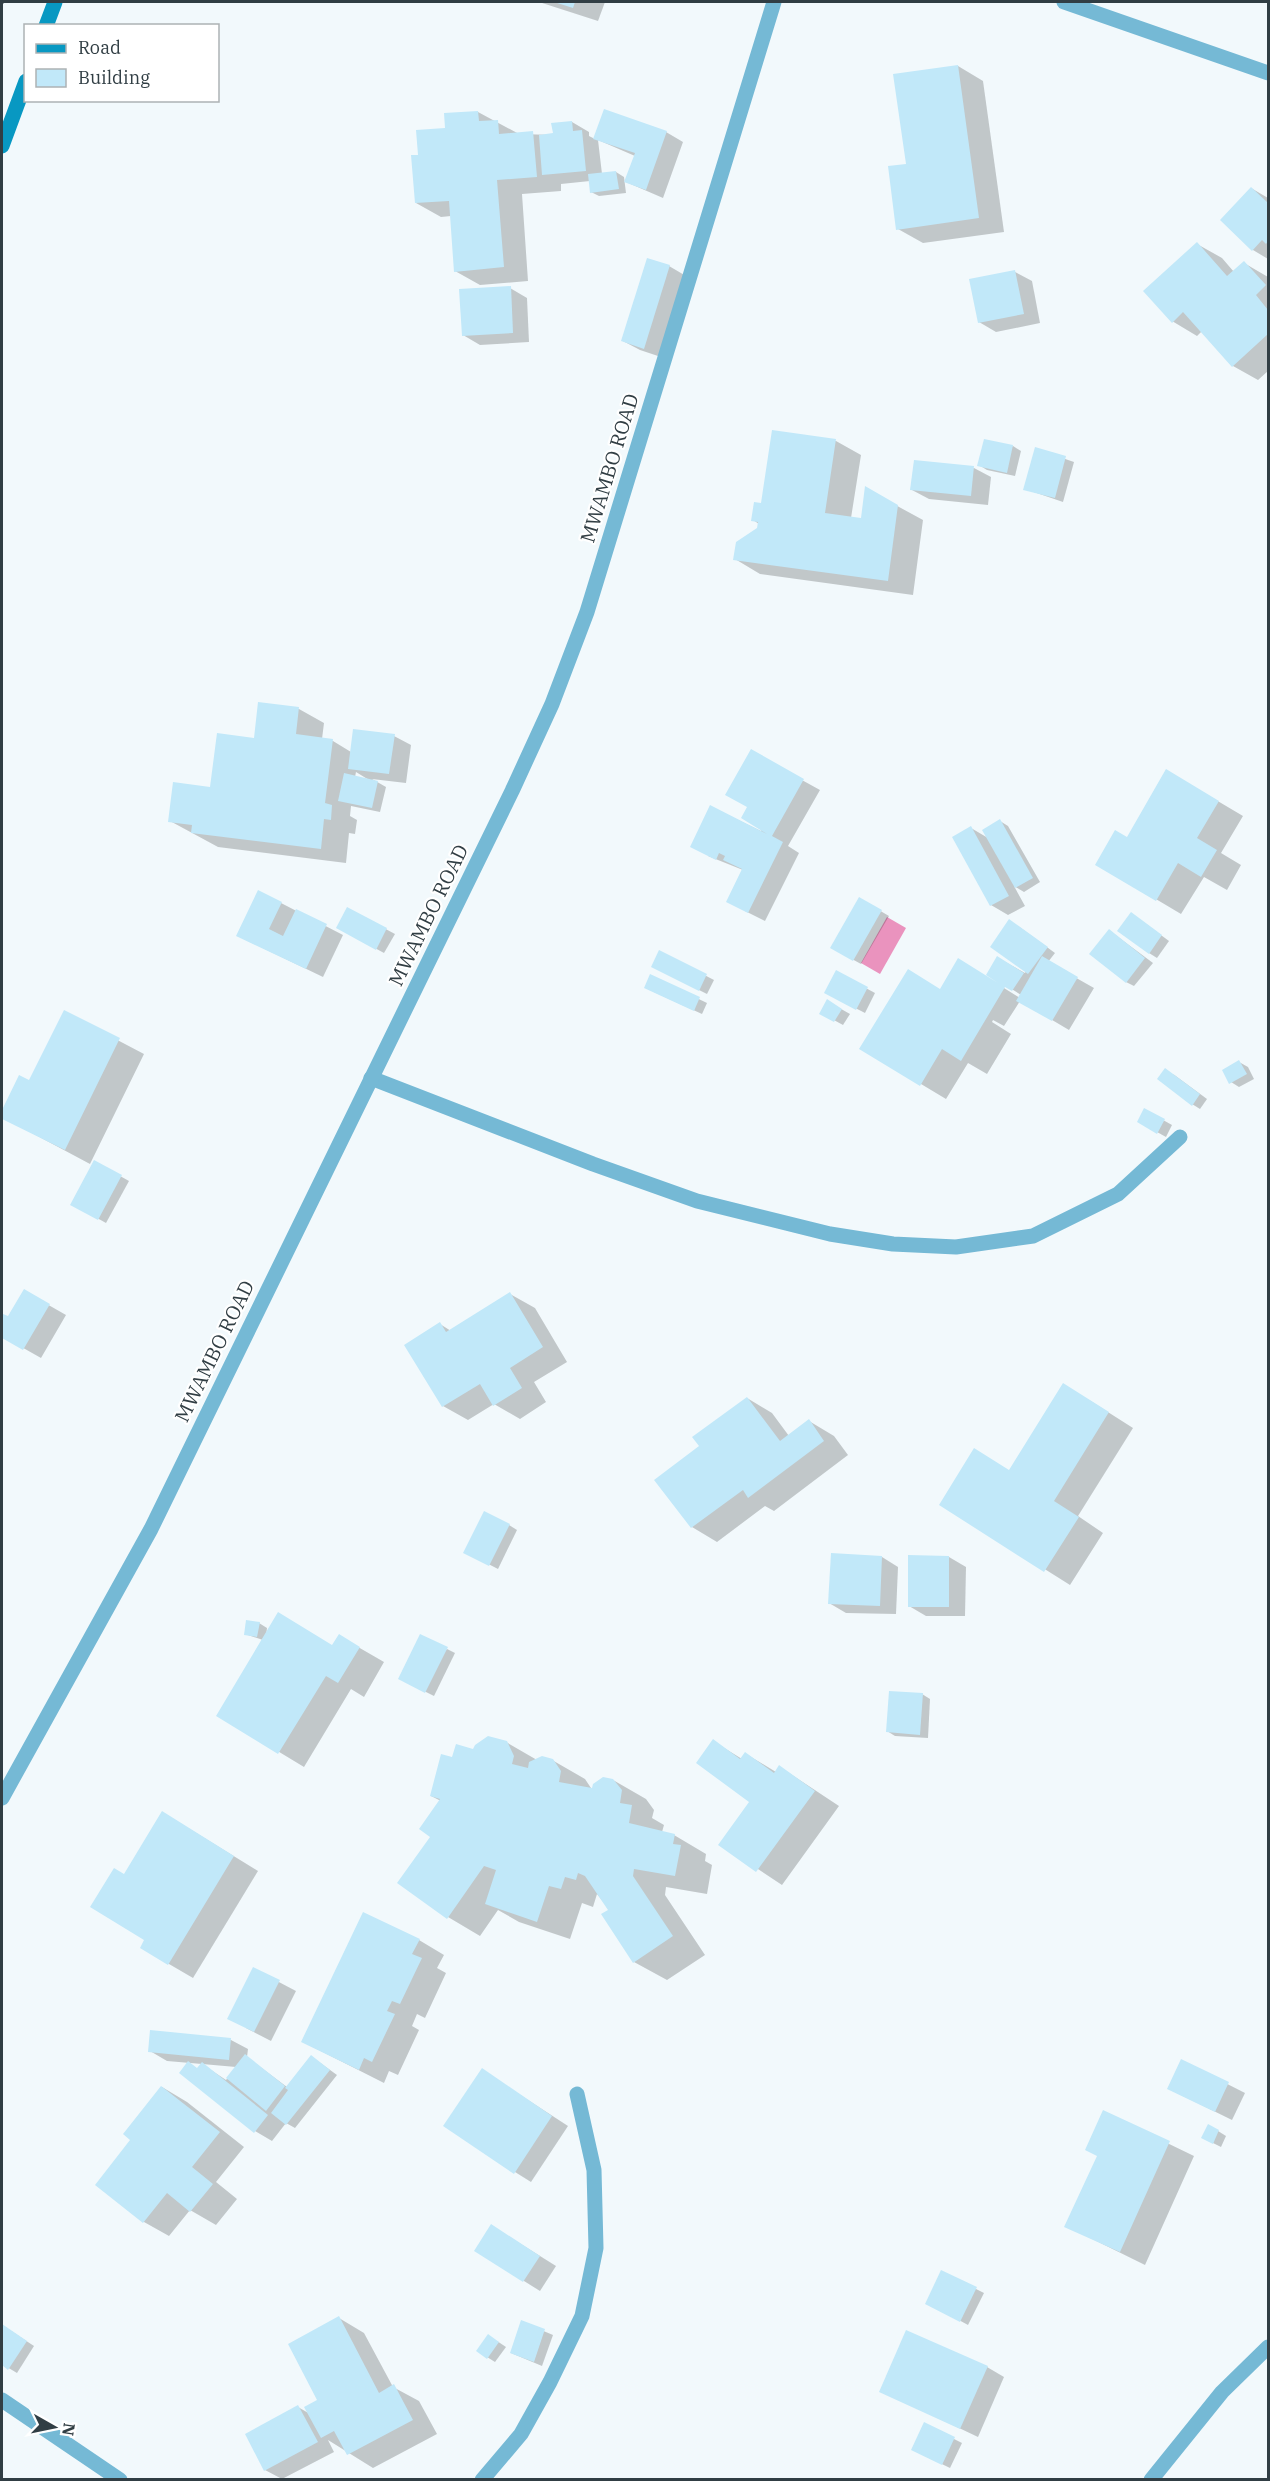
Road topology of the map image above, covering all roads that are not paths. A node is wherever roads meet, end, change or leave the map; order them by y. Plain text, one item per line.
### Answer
1 (55, 2) edge
2 (774, 2) edge
3 (1064, 2) edge
4 (47, 24) edge
5 (1269, 73) edge
6 (24, 86) edge
7 (2, 146) edge
8 (371, 1078) junction
9 (1180, 1137) dead end
10 (2, 1798) edge
11 (577, 2094) dead end
12 (1269, 2347) edge
13 (2, 2400) edge
14 (120, 2480) edge
15 (482, 2480) edge
16 (1151, 2480) edge

1 - 4 main road
2 - 8 street, MWAMBO ROAD
3 - 5 street
6 - 7 main road
8 - 9 street
8 - 10 street, MWAMBO ROAD
11 - 15 street
12 - 16 street
13 - 14 street

